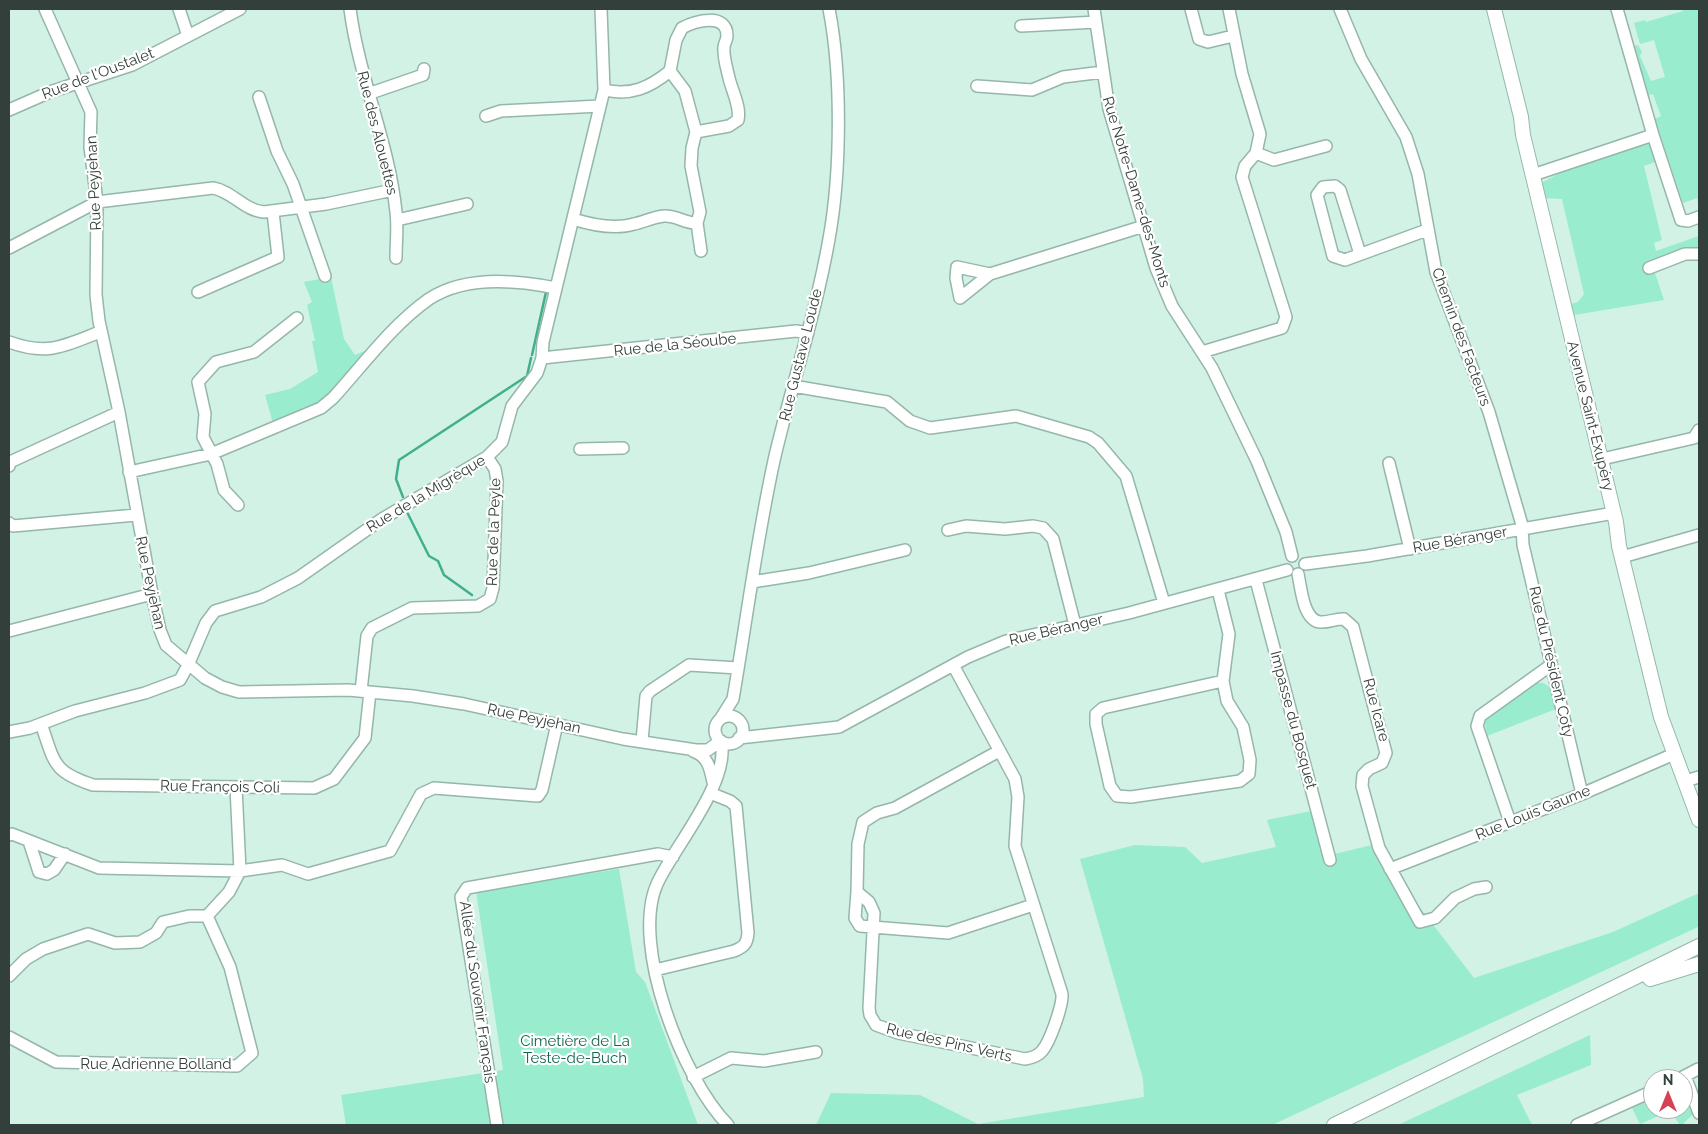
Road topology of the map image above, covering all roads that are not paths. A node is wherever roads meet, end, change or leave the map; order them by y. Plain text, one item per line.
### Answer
1 (45, 9) edge
2 (179, 9) edge
3 (240, 9) edge
4 (350, 9) edge
5 (601, 9) edge
6 (829, 9) edge
7 (1094, 9) edge
8 (1191, 9) edge
9 (1229, 9) edge
10 (1340, 9) edge
11 (1494, 9) edge
12 (1617, 9) edge
13 (1096, 22) junction
14 (1021, 26) dead end
15 (188, 36) junction
16 (1233, 36) junction
17 (424, 69) dead end
18 (670, 71) junction
19 (1104, 72) junction
20 (79, 82) junction
21 (977, 86) dead end
22 (604, 90) junction
23 (368, 94) junction
24 (259, 97) dead end
25 (600, 106) junction
26 (9, 110) edge
27 (486, 116) dead end
28 (696, 132) junction
29 (1653, 135) junction
30 (1326, 146) dead end
31 (1256, 153) junction
32 (1533, 175) junction
33 (393, 190) junction
34 (97, 202) junction
35 (467, 204) dead end
36 (301, 208) junction
37 (273, 212) junction
38 (1699, 217) edge
39 (573, 219) junction
40 (397, 220) junction
41 (697, 222) junction
42 (1144, 226) junction
43 (1427, 230) junction
44 (9, 248) edge
45 (701, 251) dead end
46 (1360, 254) junction
47 (1699, 254) edge
48 (396, 258) dead end
49 (1649, 268) dead end
50 (990, 274) dead end
51 (325, 276) dead end
52 (556, 288) junction
53 (198, 292) dead end
54 (297, 318) dead end
55 (100, 332) junction
56 (808, 332) junction
57 (9, 342) edge
58 (1202, 352) junction
59 (542, 358) junction
60 (794, 386) junction
61 (119, 412) junction
62 (1698, 438) edge
63 (623, 448) dead end
64 (580, 449) dead end
65 (211, 454) junction
66 (486, 457) junction
67 (1602, 459) junction
68 (9, 463) edge
69 (1389, 463) dead end
70 (129, 472) junction
71 (238, 505) dead end
72 (1614, 513) junction
73 (136, 515) junction
74 (9, 523) edge
75 (948, 530) dead end
76 (1522, 530) junction
77 (1699, 535) edge
78 (1410, 549) junction
79 (905, 550) dead end
80 (1292, 556) junction
81 (1622, 557) junction
82 (1305, 564) junction
83 (1293, 572) junction
84 (1256, 580) junction
85 (752, 582) junction
86 (1218, 590) junction
87 (152, 594) junction
88 (1164, 603) junction
89 (1075, 625) junction
90 (9, 630) edge
91 (188, 665) junction
92 (1551, 665) junction
93 (953, 666) junction
94 (738, 668) junction
95 (1223, 681) junction
96 (365, 691) junction
97 (732, 699) junction
98 (721, 718) junction
99 (739, 721) junction
100 (41, 724) junction
101 (557, 724) junction
102 (9, 732) edge
103 (779, 734) junction
104 (719, 737) junction
105 (739, 739) junction
106 (642, 741) junction
107 (680, 746) junction
108 (1000, 750) junction
109 (1674, 754) junction
110 (722, 758) junction
111 (1699, 777) edge
112 (1685, 781) junction
113 (236, 787) junction
114 (712, 788) junction
115 (1582, 794) junction
116 (1699, 820) edge
117 (1510, 822) junction
118 (9, 835) edge
119 (29, 840) junction
120 (65, 854) junction
121 (673, 857) junction
122 (1330, 860) dead end
123 (1390, 869) junction
124 (240, 871) junction
125 (1486, 887) dead end
126 (856, 892) junction
127 (1034, 905) junction
128 (206, 916) junction
129 (873, 928) junction
130 (1699, 946) edge
131 (1699, 964) edge
132 (655, 970) junction
133 (9, 976) edge
134 (1616, 989) junction
135 (9, 1037) edge
136 (816, 1052) dead end
137 (1698, 1069) dead end
138 (1693, 1072) edge
139 (693, 1077) junction
140 (1643, 1095) edge
141 (1693, 1101) edge
142 (1699, 1113) edge
143 (497, 1125) edge
144 (728, 1125) edge
145 (1334, 1125) edge
146 (1577, 1125) edge

1 - 20 street, Rue Peyjehan
2 - 15 street
3 - 15 street, Rue de l'Oustalet
4 - 23 street, Rue des Alouettes
5 - 22 street, Rue de la Migrèque
6 - 56 street, Rue Gustave Loude
7 - 13 street, Rue Notre-Dame-des-Monts
8 - 16 street
9 - 16 street
10 - 43 street, Chemin des Facteurs
11 - 32 main road, Avenue Saint-Exupéry
12 - 29 street
13 - 14 street
13 - 19 street, Rue Notre-Dame-des-Monts
15 - 20 street, Rue de l'Oustalet
16 - 31 street
17 - 23 street
18 - 22 street
18 - 28 street
18 - 28 street
19 - 21 street
19 - 42 street, Rue Notre-Dame-des-Monts
20 - 26 street, Rue de l'Oustalet
20 - 34 street, Rue Peyjehan
22 - 25 street, Rue de la Migrèque
23 - 33 street, Rue des Alouettes
24 - 36 street
25 - 27 street
25 - 39 street, Rue de la Migrèque
28 - 41 street
29 - 32 street
29 - 38 street
30 - 31 street
31 - 58 street
32 - 67 main road, Avenue Saint-Exupéry
33 - 36 street
33 - 40 street, Rue des Alouettes
34 - 37 street
34 - 44 street
34 - 55 street, Rue Peyjehan
35 - 40 street
36 - 37 street
36 - 51 street
37 - 53 street
39 - 41 street
39 - 52 street, Rue de la Migrèque
40 - 48 street, Rue des Alouettes
41 - 45 street
42 - 50 street
42 - 58 street, Rue Notre-Dame-des-Monts
43 - 46 street
43 - 76 street, Chemin des Facteurs
46 - 46 street
47 - 49 street
52 - 59 street, Rue de la Migrèque
52 - 65 street
54 - 65 street
55 - 57 street
55 - 61 street, Rue Peyjehan
56 - 59 street, Rue de la Séoube
56 - 60 street, Rue Gustave Loude
58 - 80 street, Rue Notre-Dame-des-Monts
59 - 66 street, Rue de la Migrèque
60 - 85 street, Rue Gustave Loude
60 - 88 street
61 - 68 street
61 - 70 street, Rue Peyjehan
62 - 67 street
63 - 64 street
65 - 70 street
65 - 71 street
66 - 91 street, Rue de la Migrèque
66 - 96 street, Rue de la Peyle
67 - 72 main road, Avenue Saint-Exupéry
69 - 78 street
70 - 73 street, Rue Peyjehan
72 - 76 street, Rue Béranger
72 - 81 main road, Avenue Saint-Exupéry
73 - 74 street
73 - 87 street, Rue Peyjehan
75 - 89 street
76 - 78 street, Rue Béranger
76 - 92 street, Rue du Président Coty
77 - 81 street
78 - 82 street, Rue Béranger
79 - 85 street
80 - 82 street
80 - 83 street
81 - 109 main road, Avenue Saint-Exupéry
82 - 83 street
83 - 84 street, Rue Béranger
83 - 123 street, Rue Icare
84 - 86 street, Rue Béranger
84 - 122 street, Impasse du Bosquet
85 - 94 street, Rue Gustave Loude
86 - 88 street, Rue Béranger
86 - 95 street
87 - 90 street
87 - 91 street, Rue Peyjehan
88 - 89 street, Rue Béranger
89 - 93 street, Rue Béranger
91 - 96 street, Rue Peyjehan
91 - 100 street, Rue de la Migrèque
92 - 115 street, Rue du Président Coty
92 - 117 street
93 - 103 street, Rue Béranger
93 - 108 street, Rue des Pins Verts
94 - 97 street, Rue Gustave Loude
94 - 106 street
95 - 95 street
96 - 101 street, Rue Peyjehan
96 - 113 street, Rue François Coli
97 - 98 street, Rue Gustave Loude
97 - 99 street, Rue Gustave Loude
98 - 99 street
98 - 104 street
99 - 103 street, Rue Béranger
99 - 105 street
100 - 102 street, Rue de la Migrèque
100 - 113 street, Rue François Coli
101 - 106 street, Rue Peyjehan
101 - 124 street
103 - 105 street, Rue Béranger
104 - 105 street
104 - 107 street, Rue Peyjehan
104 - 110 street
105 - 110 street
106 - 107 street, Rue Peyjehan
107 - 114 street, Rue Peyjehan
108 - 126 street
108 - 127 street, Rue des Pins Verts
109 - 112 main road, Avenue Saint-Exupéry
109 - 115 street, Rue Louis Gaume
110 - 114 street
111 - 112 street
112 - 116 main road, Avenue Saint-Exupéry
113 - 124 street
114 - 121 street
114 - 132 street
115 - 117 street, Rue Louis Gaume
117 - 123 street, Rue Louis Gaume
118 - 119 street
119 - 120 street
119 - 120 street
120 - 124 street
121 - 132 street
121 - 143 street, Allée du Souvenir Français
123 - 125 street, Rue Icare
124 - 128 street
126 - 129 street, Rue des Pins Verts
126 - 129 street
127 - 129 street
127 - 129 street, Rue des Pins Verts
128 - 133 street
128 - 135 street, Rue Adrienne Bolland
130 - 134 main road
131 - 134 main road
132 - 139 street
134 - 145 main road
136 - 139 street
137 - 138 street
139 - 144 street
140 - 146 street
141 - 142 street

